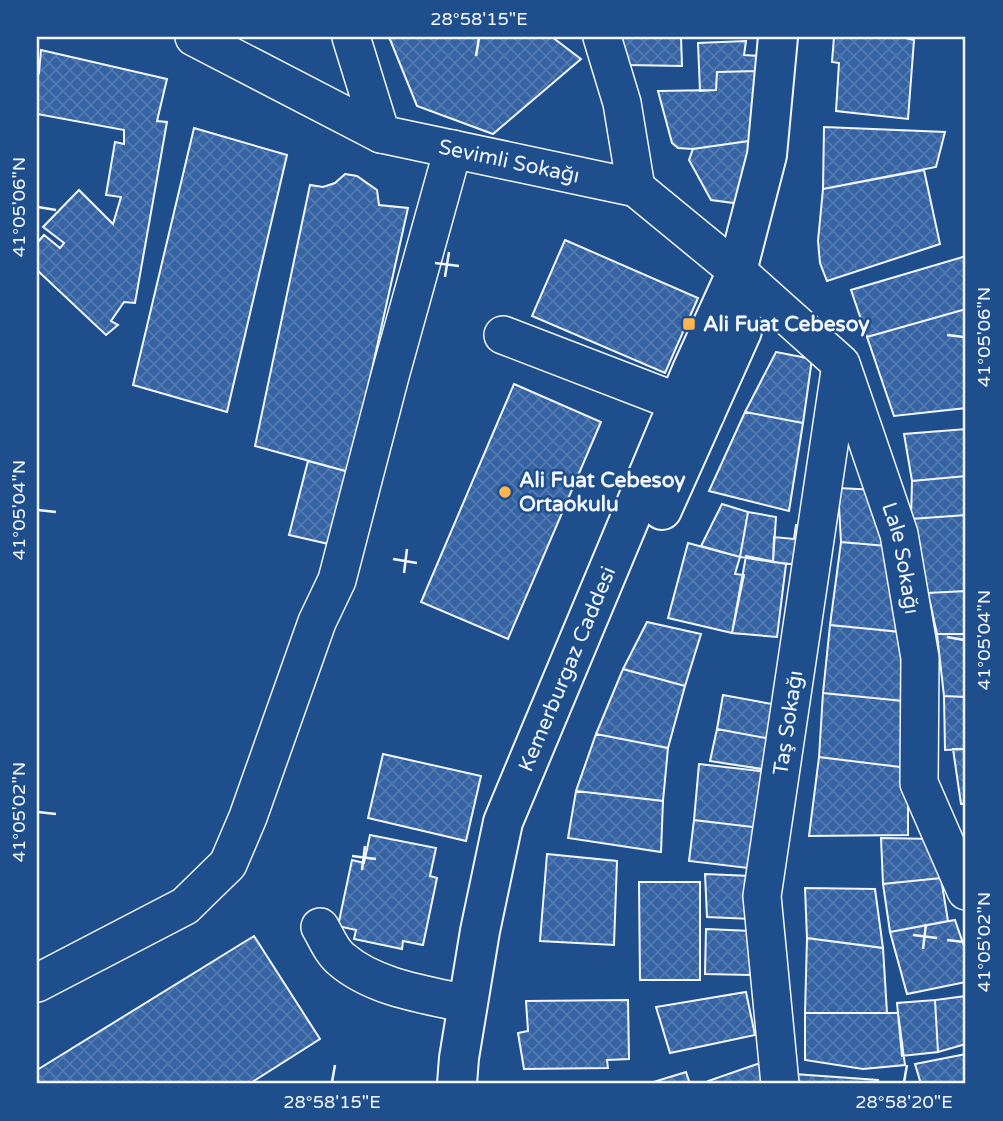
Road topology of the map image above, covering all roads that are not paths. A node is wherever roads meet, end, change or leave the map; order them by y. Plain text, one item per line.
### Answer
1 (194, 37) edge
2 (351, 37) edge
3 (602, 37) edge
4 (778, 37) edge
5 (381, 134) junction
6 (453, 149) junction
7 (636, 188) junction
8 (737, 271) junction
9 (503, 335) dead end
10 (841, 364) junction
11 (692, 407) junction
12 (966, 891) edge
13 (320, 927) dead end
14 (37, 983) edge
15 (468, 1004) junction
16 (457, 1084) edge
17 (481, 1084) edge
18 (780, 1084) edge

1 - 5 street, Sevimli Sokağı
2 - 5 street
3 - 7 street
4 - 8 main road, Kemerburgaz Caddesi
5 - 6 street, Sevimli Sokağı
6 - 7 street, Sevimli Sokağı
6 - 14 street
7 - 8 street, Sevimli Sokağı
8 - 10 street, Lale Sokağı
8 - 11 main road, Kemerburgaz Caddesi
9 - 11 street
10 - 12 street, Lale Sokağı
10 - 18 street, Taş Sokağı
11 - 15 main road, Kemerburgaz Caddesi
11 - 17 main road, Kemerburgaz Caddesi
13 - 15 street
15 - 16 main road, Kemerburgaz Caddesi

